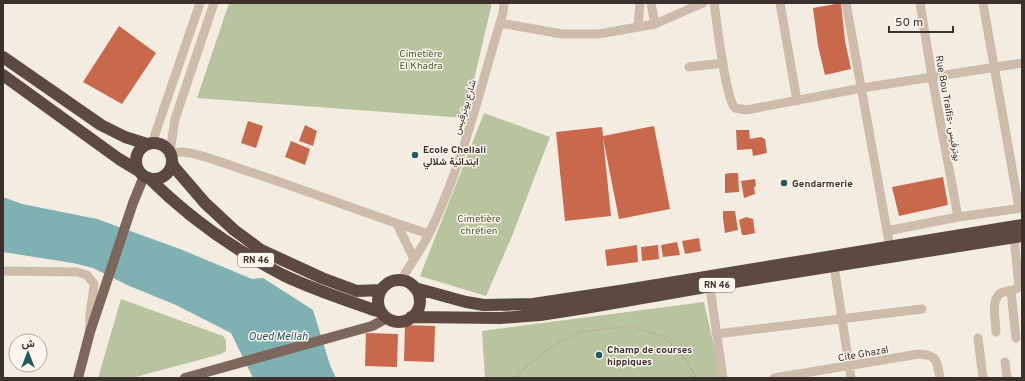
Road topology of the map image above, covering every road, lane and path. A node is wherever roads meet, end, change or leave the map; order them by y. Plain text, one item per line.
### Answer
1 (200, 3) edge
2 (214, 3) edge
3 (504, 3) edge
4 (510, 3) edge
5 (640, 3) edge
6 (651, 3) edge
7 (703, 3) edge
8 (714, 3) edge
9 (780, 3) edge
10 (846, 3) edge
11 (920, 3) edge
12 (983, 3) edge
13 (503, 13) junction
14 (500, 23) junction
15 (654, 24) junction
16 (638, 28) junction
17 (3, 57) edge
18 (723, 63) junction
19 (1022, 63) edge
20 (688, 67) dead end
21 (993, 67) junction
22 (3, 75) edge
23 (932, 77) junction
24 (862, 88) junction
25 (797, 101) junction
26 (149, 144) junction
27 (171, 156) junction
28 (144, 175) junction
29 (1021, 208) edge
30 (958, 217) junction
31 (397, 224) junction
32 (1022, 225) edge
33 (887, 231) junction
34 (429, 234) junction
35 (1018, 237) edge
36 (890, 246) junction
37 (414, 258) junction
38 (834, 266) junction
39 (3, 271) edge
40 (400, 280) junction
41 (708, 281) junction
42 (415, 288) junction
43 (381, 290) junction
44 (1011, 291) junction
45 (922, 309) dead end
46 (384, 315) junction
47 (411, 317) junction
48 (842, 320) junction
49 (90, 332) junction
50 (996, 332) dead end
51 (716, 334) junction
52 (978, 338) dead end
53 (1016, 338) dead end
54 (1005, 362) dead end
55 (849, 366) junction
56 (78, 378) edge
57 (185, 378) edge
58 (515, 378) edge
59 (696, 378) edge
60 (724, 378) edge
61 (780, 378) edge
62 (851, 378) edge
63 (940, 378) edge
64 (983, 378) edge
65 (1007, 378) edge

1 - 26 street
2 - 27 street
3 - 13 street
4 - 13 street
5 - 16 street
6 - 15 street
7 - 15 street
8 - 18 street
9 - 25 street
10 - 24 street
11 - 23 street, Rue Bou Traifis- بوترفيس
12 - 21 street
13 - 14 street, شارع بوترفيس
14 - 16 street
14 - 34 street, شارع بوترفيس
15 - 16 street
17 - 26 highway
18 - 20 street
18 - 25 street
19 - 21 street
21 - 23 street
21 - 29 street
22 - 28 highway
23 - 24 street
23 - 30 street, Rue Bou Traifis- بوترفيس
24 - 25 street
24 - 33 street
26 - 27 highway
26 - 28 highway
27 - 28 highway
27 - 31 street
27 - 43 highway, RN 46
28 - 46 highway, RN 46
28 - 49 main road
29 - 30 street
30 - 33 street
31 - 34 street
31 - 37 street
32 - 36 highway, RN 46
33 - 36 street
34 - 37 street, شارع بوترفيس
35 - 38 highway, RN 46
35 - 44 street
36 - 41 highway, RN 46
37 - 40 street, شارع بوترفيس
38 - 41 highway, RN 46
38 - 48 street
39 - 49 street
40 - 42 highway
40 - 43 highway
41 - 42 highway, RN 46
41 - 47 highway, RN 46
41 - 51 street
42 - 47 highway
43 - 46 highway
44 - 50 street
44 - 53 street
45 - 48 street
46 - 47 highway
46 - 57 main road
48 - 51 street
48 - 55 street
49 - 56 main road
51 - 60 street
52 - 64 street
54 - 65 street
55 - 61 street, Cite Ghazal
55 - 62 street
55 - 63 street, Cite Ghazal
58 - 59 path

